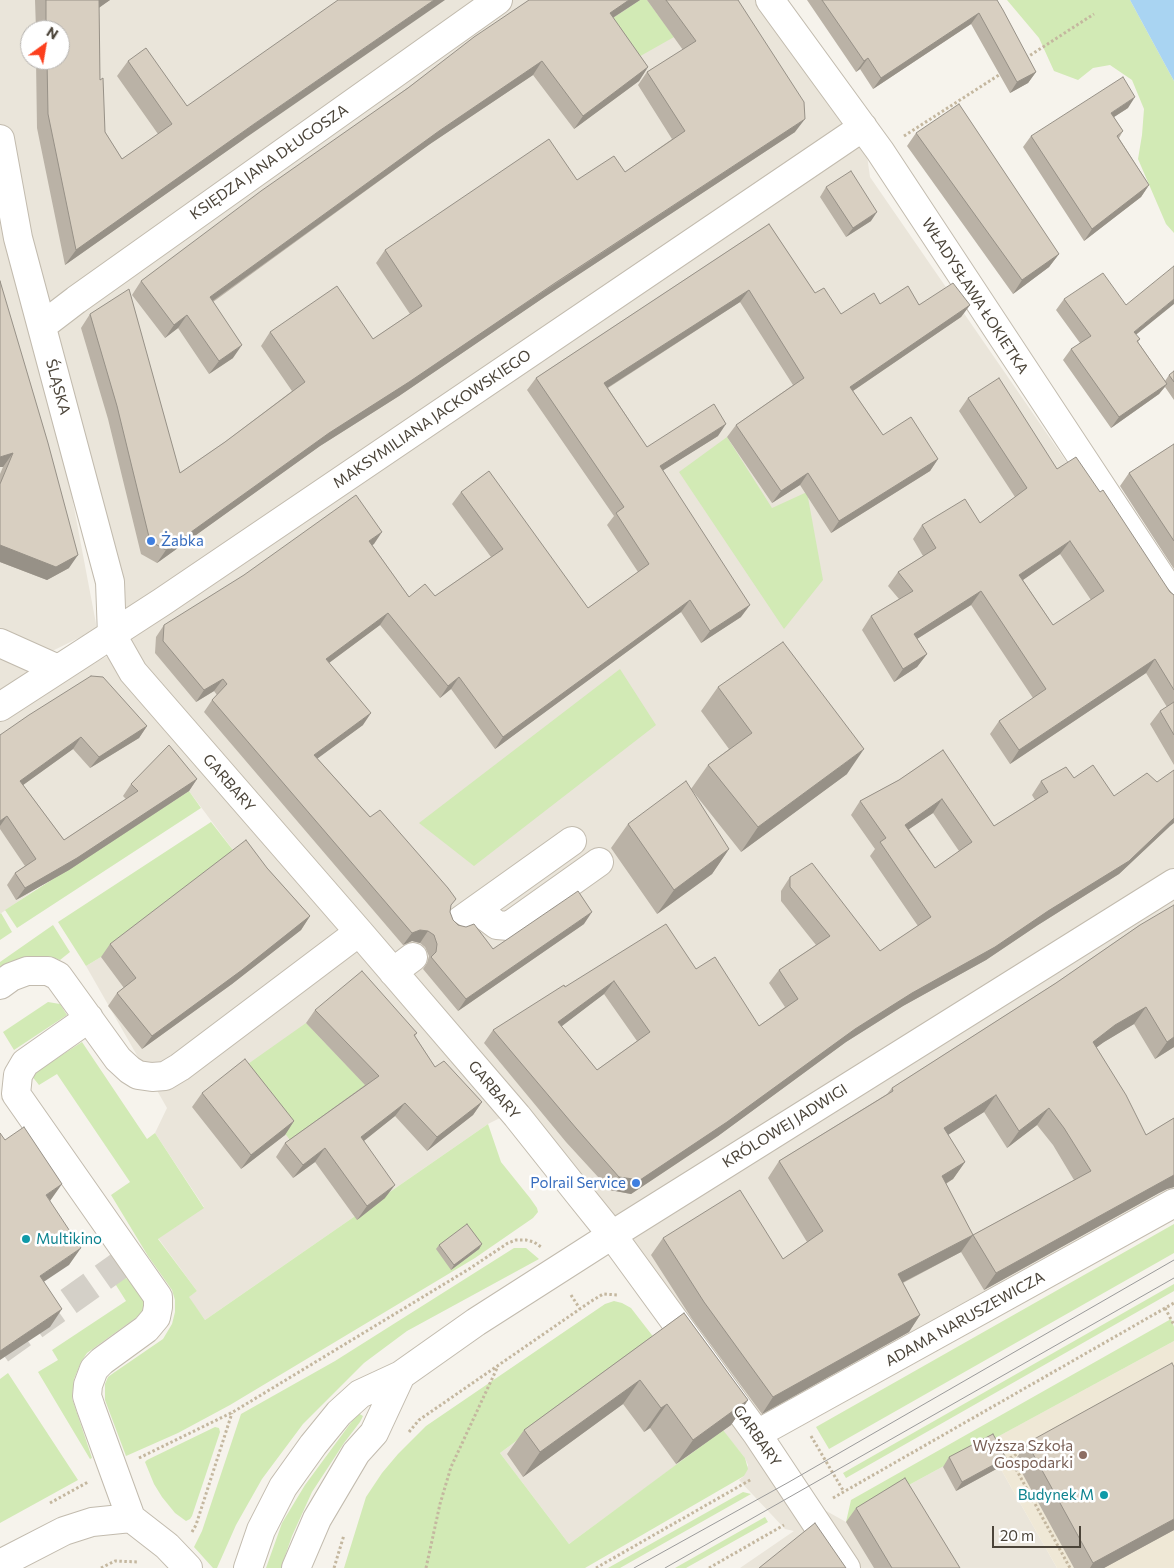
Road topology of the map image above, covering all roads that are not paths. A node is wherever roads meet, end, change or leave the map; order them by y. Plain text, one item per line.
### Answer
1 (498, 0) edge
2 (770, 0) edge
3 (863, 127) junction
4 (0, 139) edge
5 (9, 240) edge
6 (42, 326) junction
7 (1174, 597) edge
8 (112, 635) junction
9 (0, 644) edge
10 (58, 669) junction
11 (0, 707) edge
12 (572, 841) dead end
13 (599, 862) dead end
14 (1174, 883) edge
15 (359, 932) junction
16 (6, 981) edge
17 (90, 1018) junction
18 (1174, 1203) edge
19 (612, 1235) junction
20 (401, 1375) junction
21 (756, 1434) junction
22 (131, 1518) junction
23 (0, 1564) edge
24 (188, 1568) edge
25 (248, 1568) edge
26 (296, 1568) edge
27 (846, 1568) edge

1 - 6 street, KSIĘDZA JANA DŁUGOSZA
2 - 3 street, WŁADYSŁAWA ŁOKIETKA
3 - 7 street, WŁADYSŁAWA ŁOKIETKA
3 - 8 street, MAKSYMILIANA JACKOWSKIEGO
4 - 5 street, ŚLĄSKA
5 - 6 street, ŚLĄSKA
6 - 8 street, ŚLĄSKA
8 - 10 street, MAKSYMILIANA JACKOWSKIEGO
8 - 15 street, GARBARY
9 - 10 street
10 - 11 street, MAKSYMILIANA JACKOWSKIEGO
12 - 13 street
14 - 19 street, KRÓLOWEJ JADWIGI
15 - 17 street
15 - 19 street, GARBARY
16 - 17 street
17 - 22 street
18 - 21 street, ADAMA NARUSZEWICZA
19 - 20 street, KRÓLOWEJ JADWIGI
19 - 21 street, GARBARY
20 - 25 street, KRÓLOWEJ JADWIGI
20 - 26 street, KRÓLOWEJ JADWIGI
21 - 27 street, GARBARY
22 - 23 street
22 - 24 street

